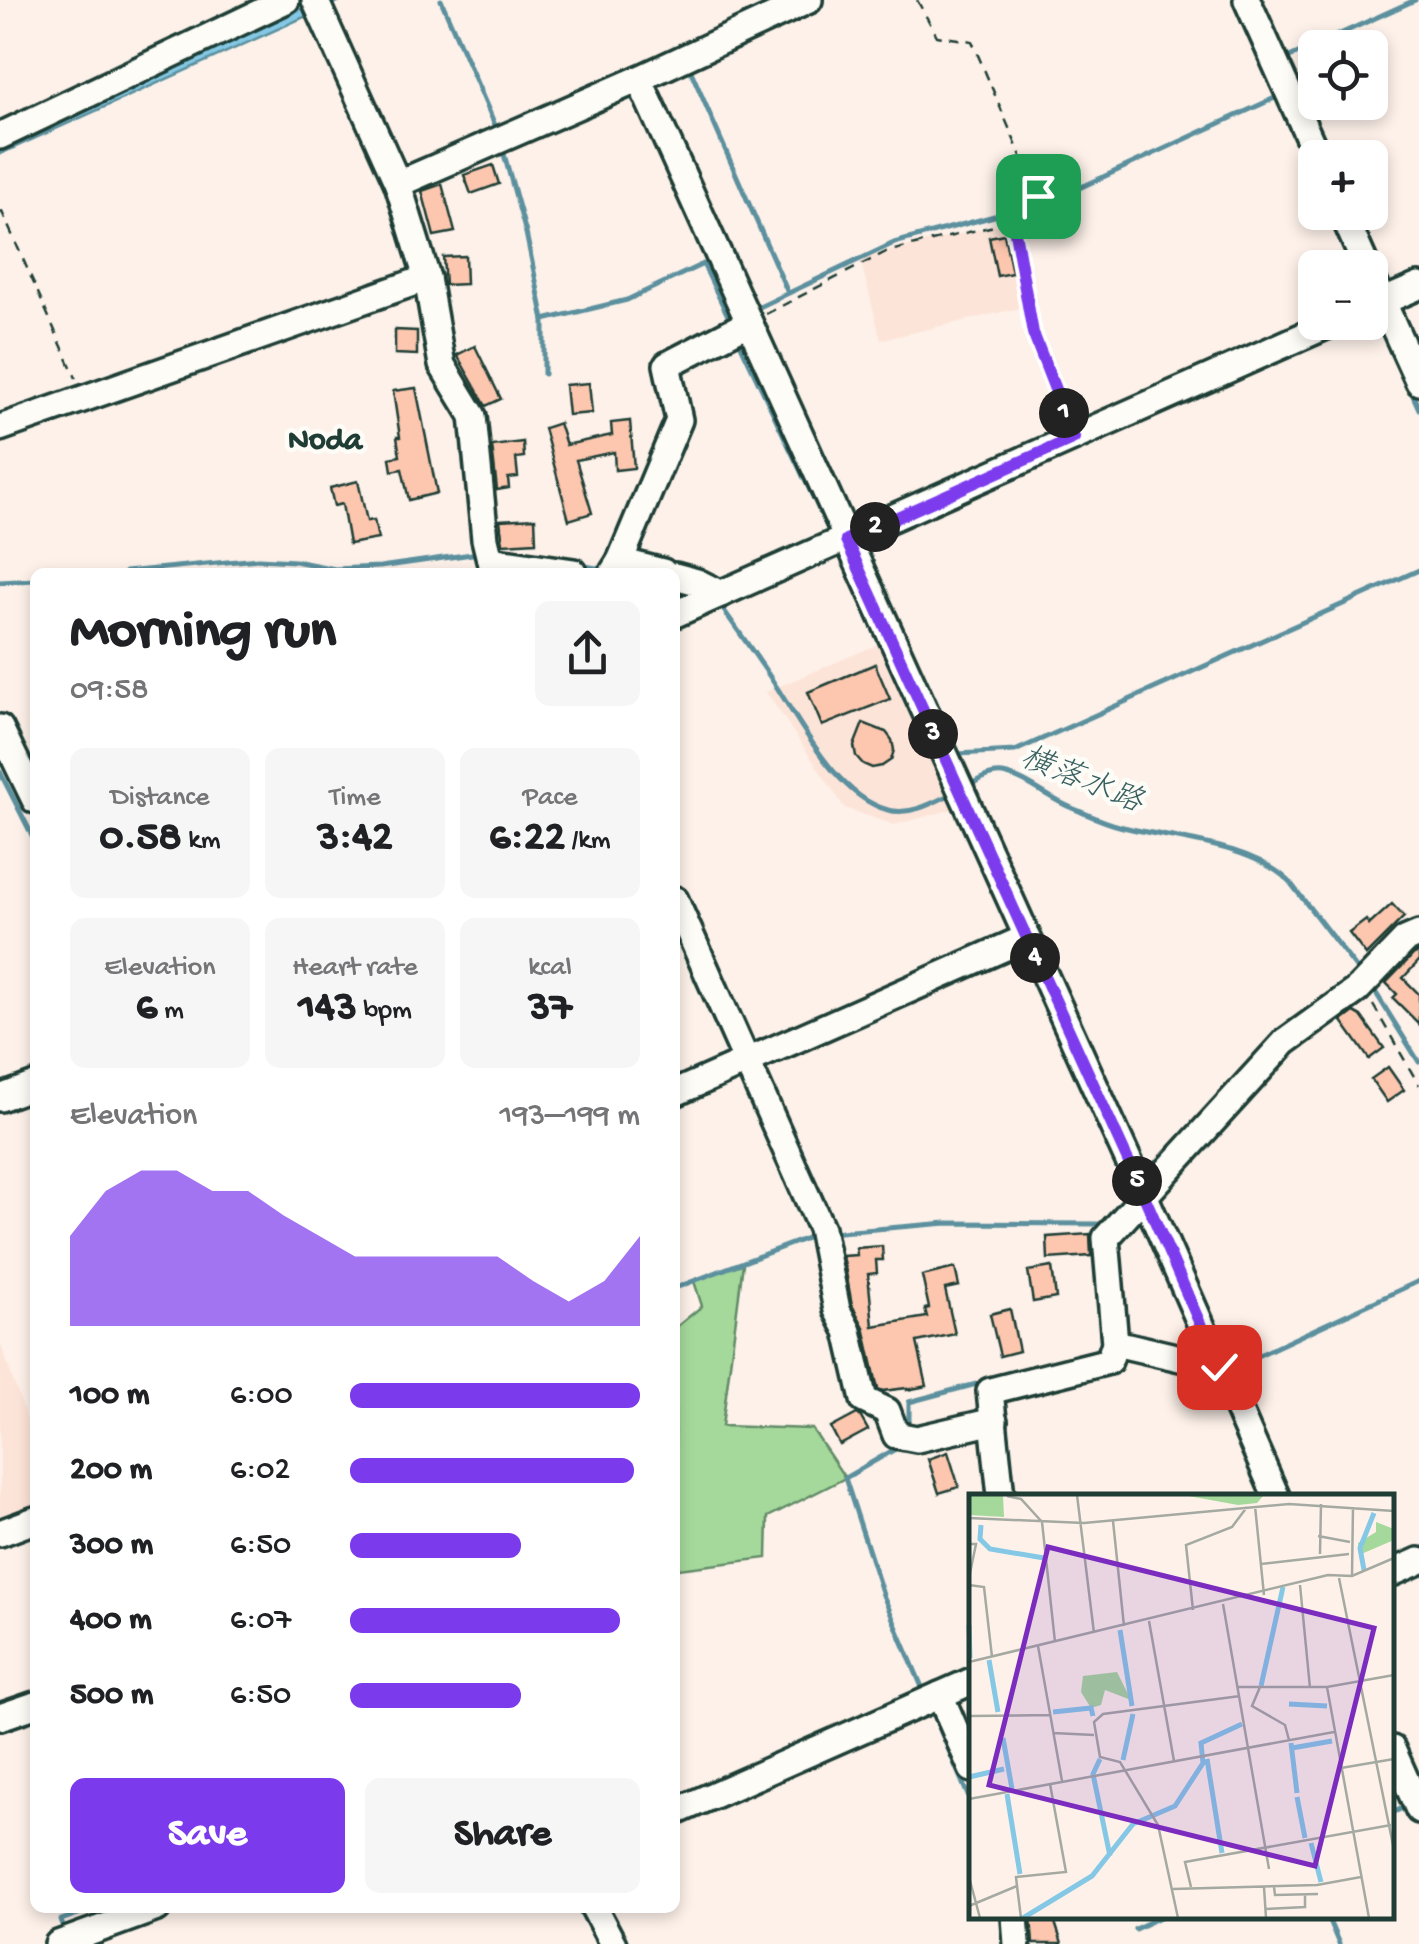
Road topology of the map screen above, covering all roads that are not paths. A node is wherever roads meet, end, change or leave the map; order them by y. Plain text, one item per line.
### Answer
1 (286, 0) edge
2 (808, 0) edge
3 (1246, 0) edge
4 (319, 9) edge
5 (638, 79) junction
6 (0, 136) edge
7 (1310, 140) edge
8 (398, 184) junction
9 (426, 278) junction
10 (1419, 286) edge
11 (1388, 299) edge
12 (748, 323) junction
13 (1388, 326) edge
14 (1298, 338) edge
15 (1419, 382) edge
16 (0, 428) edge
17 (846, 540) junction
18 (490, 557) edge
19 (617, 567) edge
20 (552, 568) edge
21 (680, 577) edge
22 (698, 604) edge
23 (0, 728) edge
24 (30, 790) edge
25 (680, 911) edge
26 (1419, 934) edge
27 (1026, 938) junction
28 (746, 1060) junction
29 (30, 1087) edge
30 (680, 1091) edge
31 (0, 1098) edge
32 (1140, 1187) junction
33 (1115, 1343) junction
34 (1223, 1375) junction
35 (994, 1421) junction
36 (1001, 1494) edge
37 (1275, 1494) edge
38 (30, 1522) edge
39 (0, 1532) edge
40 (1419, 1561) edge
41 (1394, 1573) edge
42 (969, 1682) edge
43 (929, 1699) junction
44 (30, 1707) edge
45 (0, 1717) edge
46 (1394, 1754) edge
47 (969, 1764) edge
48 (680, 1810) edge
49 (1419, 1810) edge
50 (144, 1913) edge
51 (597, 1913) edge
52 (1015, 1919) edge
53 (65, 1942) edge
54 (613, 1944) edge
55 (1017, 1944) edge

1 - 6 street
2 - 5 street
3 - 7 street
4 - 8 street
5 - 8 street
5 - 12 street
8 - 9 street
9 - 16 street
9 - 18 street
10 - 11 street
12 - 17 street
12 - 19 street
13 - 15 street
14 - 17 street
17 - 22 street
17 - 27 street
18 - 20 street
21 - 22 street
23 - 24 street
25 - 28 street
26 - 32 street
27 - 28 street
27 - 32 street
28 - 30 street
28 - 35 street
29 - 31 street
32 - 33 street
32 - 34 street
33 - 34 street
33 - 35 street
34 - 37 street
35 - 36 street
38 - 39 street
40 - 41 street
42 - 43 street
43 - 47 street
43 - 48 street
44 - 45 street
46 - 49 street
50 - 53 street
51 - 54 street
52 - 55 street

